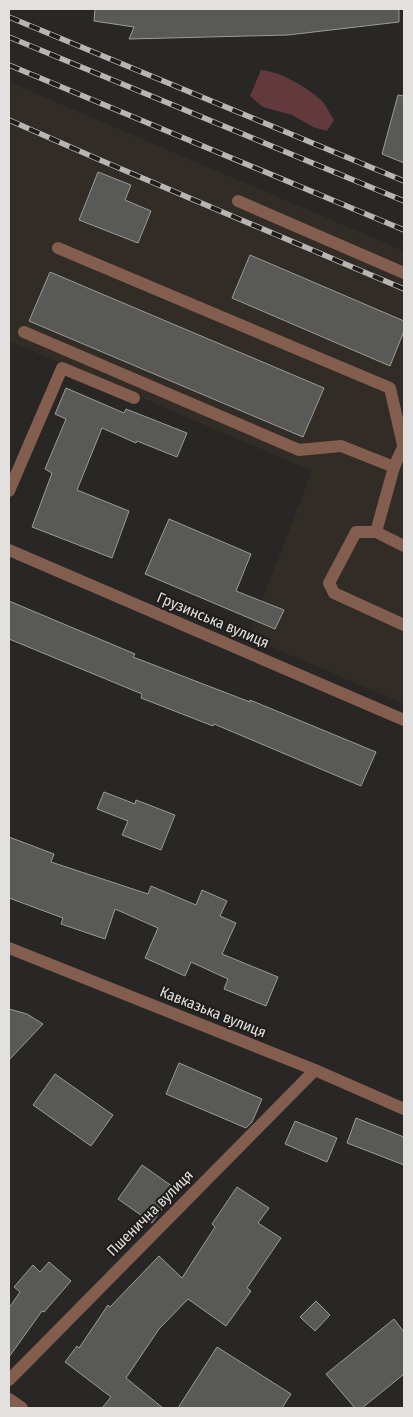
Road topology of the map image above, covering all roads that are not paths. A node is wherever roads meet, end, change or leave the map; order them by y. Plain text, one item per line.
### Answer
1 (238, 200) dead end
2 (58, 248) dead end
3 (404, 273) edge
4 (24, 332) dead end
5 (134, 398) dead end
6 (404, 445) edge
7 (394, 467) junction
8 (9, 492) edge
9 (376, 532) junction
10 (404, 546) edge
11 (9, 550) edge
12 (404, 625) edge
13 (404, 720) edge
14 (9, 948) edge
15 (315, 1070) junction
16 (404, 1110) edge
17 (9, 1380) edge
18 (9, 1399) edge
19 (22, 1408) edge

1 - 3 street
2 - 6 street
4 - 7 street
5 - 8 street
6 - 7 street
7 - 9 street
9 - 10 street
9 - 12 street
11 - 13 street, Грузинська вулиця
14 - 15 street, Кавказька вулиця
15 - 16 street, Кавказька вулиця
15 - 17 street, Пшенична вулиця
18 - 19 street

